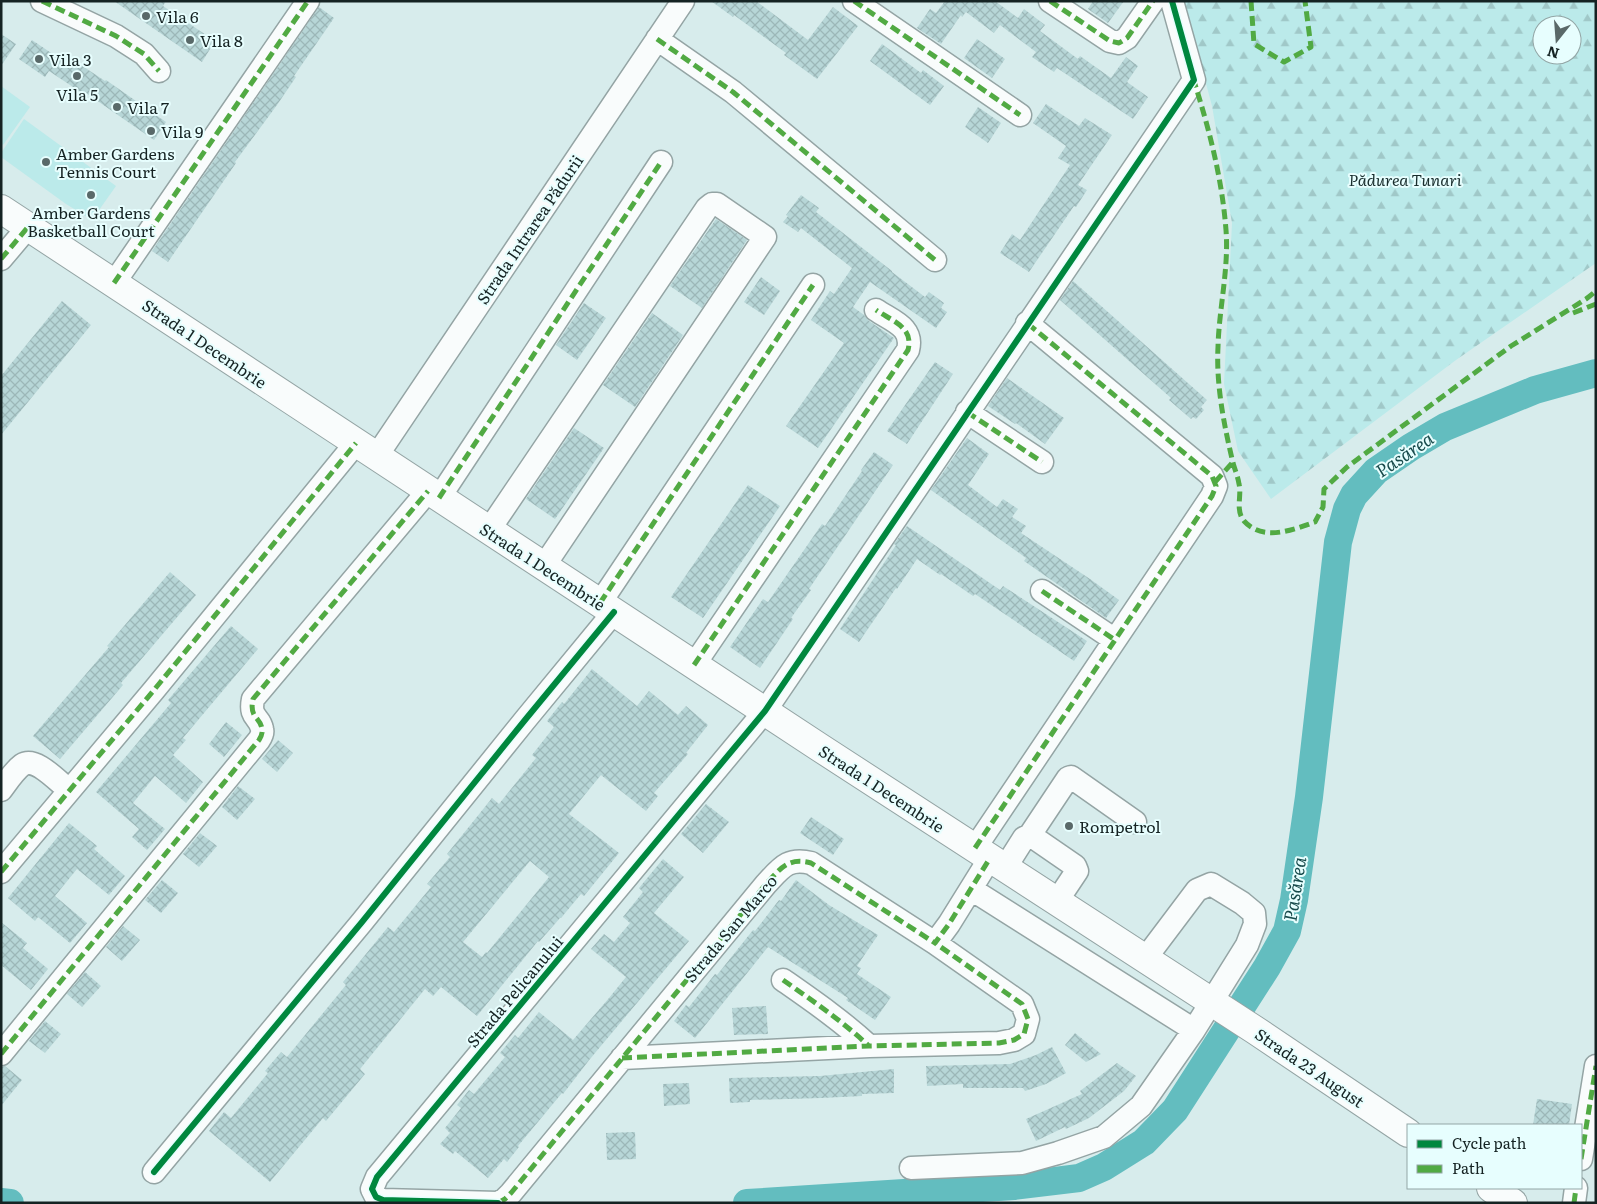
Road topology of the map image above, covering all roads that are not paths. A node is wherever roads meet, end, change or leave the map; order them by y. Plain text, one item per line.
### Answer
1 (42, 1) edge
2 (308, 1) edge
3 (682, 1) edge
4 (854, 1) edge
5 (1050, 1) edge
6 (1153, 1) edge
7 (1172, 1) edge
8 (657, 39) junction
9 (160, 70) dead end
10 (1020, 115) dead end
11 (661, 162) dead end
12 (1, 209) edge
13 (28, 227) junction
14 (1, 259) edge
15 (935, 260) dead end
16 (114, 283) junction
17 (814, 285) dead end
18 (876, 310) dead end
19 (1027, 323) junction
20 (967, 412) junction
21 (366, 450) junction
22 (1042, 462) dead end
23 (433, 494) junction
24 (489, 530) junction
25 (544, 566) junction
26 (1042, 591) dead end
27 (607, 608) junction
28 (1115, 640) junction
29 (694, 664) junction
30 (764, 711) junction
31 (1, 790) edge
32 (69, 790) junction
33 (1135, 822) dead end
34 (1030, 836) junction
35 (990, 858) junction
36 (1, 872) edge
37 (971, 889) junction
38 (1057, 901) junction
39 (935, 943) junction
40 (1145, 959) junction
41 (783, 980) dead end
42 (1211, 1002) junction
43 (1194, 1030) junction
44 (869, 1046) junction
45 (1, 1054) edge
46 (622, 1058) junction
47 (1596, 1066) edge
48 (1407, 1132) edge
49 (1582, 1153) edge
50 (911, 1168) dead end
51 (154, 1172) dead end
52 (1492, 1189) edge
53 (1576, 1189) edge
54 (498, 1203) edge
55 (1513, 1203) edge
56 (1574, 1203) edge

1 - 9 street
2 - 16 street
3 - 8 street, Strada Intrarea Pădurii
4 - 10 street
5 - 6 street
7 - 19 street
8 - 15 street
8 - 21 street, Strada Intrarea Pădurii
11 - 23 street
12 - 13 main road, Strada 1 Decembrie
13 - 14 street
13 - 16 main road, Strada 1 Decembrie
16 - 21 main road, Strada 1 Decembrie
17 - 27 street
18 - 29 street
19 - 20 street
19 - 28 street
20 - 22 street
20 - 30 street
21 - 23 main road, Strada 1 Decembrie
21 - 32 street, Strada Intrarea Pădurii
23 - 24 main road, Strada 1 Decembrie
23 - 45 street
24 - 25 main road, Strada 1 Decembrie
24 - 25 street
25 - 27 main road, Strada 1 Decembrie
26 - 28 street
27 - 29 main road, Strada 1 Decembrie
27 - 51 street
28 - 35 street
29 - 30 main road, Strada 1 Decembrie
30 - 35 main road, Strada 1 Decembrie
30 - 54 street, Strada Pelicanului
31 - 32 street
32 - 36 street, Strada Intrarea Pădurii
33 - 34 street
34 - 35 street
34 - 38 street
35 - 37 street
35 - 38 main road, Strada 1 Decembrie
37 - 39 street
37 - 43 street
38 - 40 main road, Strada 1 Decembrie
39 - 44 street, Strada San Marco
39 - 46 street, Strada San Marco
40 - 42 main road, Strada 1 Decembrie
40 - 42 street
41 - 44 street
42 - 43 street
42 - 48 main road, Strada 23 August
43 - 50 street
44 - 46 street
46 - 54 street, Strada San Marco
47 - 49 street
52 - 55 main road
53 - 56 street

